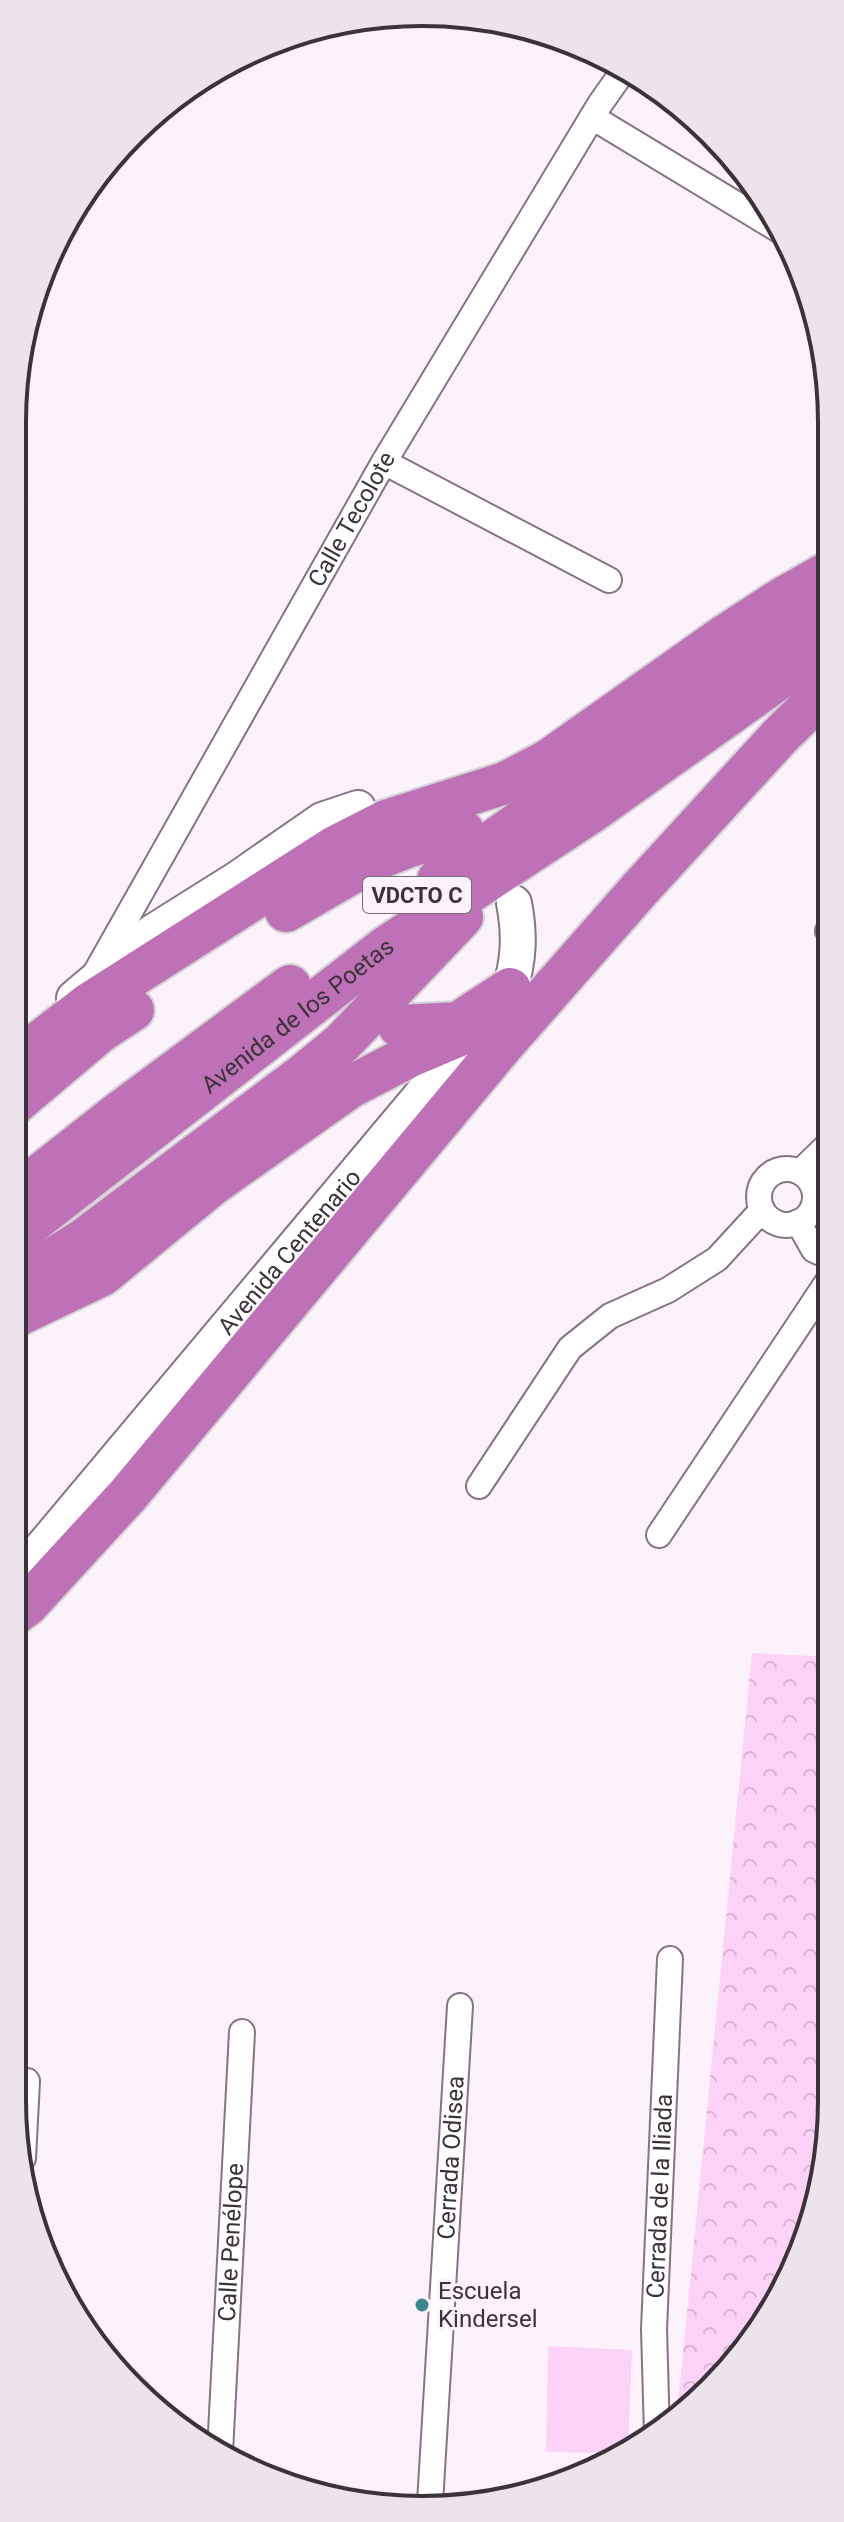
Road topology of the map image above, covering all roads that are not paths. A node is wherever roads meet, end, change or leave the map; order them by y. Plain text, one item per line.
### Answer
1 (618, 78) edge
2 (592, 117) junction
3 (762, 220) edge
4 (384, 462) junction
5 (818, 578) edge
6 (609, 580) dead end
7 (818, 611) edge
8 (818, 651) edge
9 (818, 699) edge
10 (358, 808) dead end
11 (593, 811) junction
12 (456, 828) dead end
13 (542, 856) junction
14 (514, 903) dead end
15 (91, 981) junction
16 (510, 989) junction
17 (399, 1026) dead end
18 (478, 1030) junction
19 (332, 1036) dead end
20 (26, 1051) edge
21 (26, 1054) edge
22 (26, 1094) edge
23 (207, 1117) junction
24 (818, 1155) edge
25 (800, 1172) junction
26 (148, 1180) junction
27 (26, 1186) edge
28 (762, 1210) junction
29 (57, 1211) junction
30 (145, 1219) junction
31 (798, 1222) junction
32 (26, 1230) edge
33 (818, 1252) edge
34 (26, 1267) edge
35 (92, 1274) junction
36 (26, 1281) edge
37 (26, 1285) edge
38 (26, 1287) edge
39 (818, 1296) edge
40 (261, 1336) junction
41 (200, 1374) junction
42 (146, 1474) junction
43 (479, 1486) dead end
44 (659, 1535) dead end
45 (26, 1567) edge
46 (26, 1606) edge
47 (670, 1959) dead end
48 (460, 2006) dead end
49 (242, 2032) dead end
50 (27, 2081) dead end
51 (26, 2100) edge
52 (657, 2419) edge
53 (221, 2441) edge
54 (430, 2496) edge

1 - 2 street, Calle Tecolote
2 - 3 street
2 - 4 street, Calle Tecolote
4 - 6 street
4 - 15 street, Calle Tecolote
5 - 21 highway
7 - 27 highway, Avenida de los Poetas / VDCTO C
8 - 11 highway, Avenida de los Poetas / VDCTO C
9 - 40 highway
10 - 15 main road
11 - 13 highway
11 - 29 highway, Avenida de los Poetas / VDCTO C
12 - 22 highway
13 - 26 highway
13 - 30 highway
14 - 16 main road, Avenida Centenario
15 - 20 main road
16 - 17 highway
16 - 18 main road, Avenida Centenario
18 - 35 highway
18 - 41 main road, Avenida Centenario
19 - 23 highway
23 - 26 highway
23 - 29 highway
24 - 25 street
25 - 28 street
25 - 31 street
26 - 36 highway
28 - 31 street
28 - 43 street
29 - 32 highway, Avenida de los Poetas / VDCTO C
29 - 34 highway
30 - 35 highway
30 - 37 highway
31 - 33 street
35 - 38 highway
39 - 44 street
40 - 41 highway
40 - 42 highway
41 - 42 highway
41 - 45 main road, Avenida Centenario
42 - 46 highway
47 - 52 street, Cerrada de la Iliada
48 - 54 street, Cerrada Odisea
49 - 53 street, Calle Penélope
50 - 51 street

